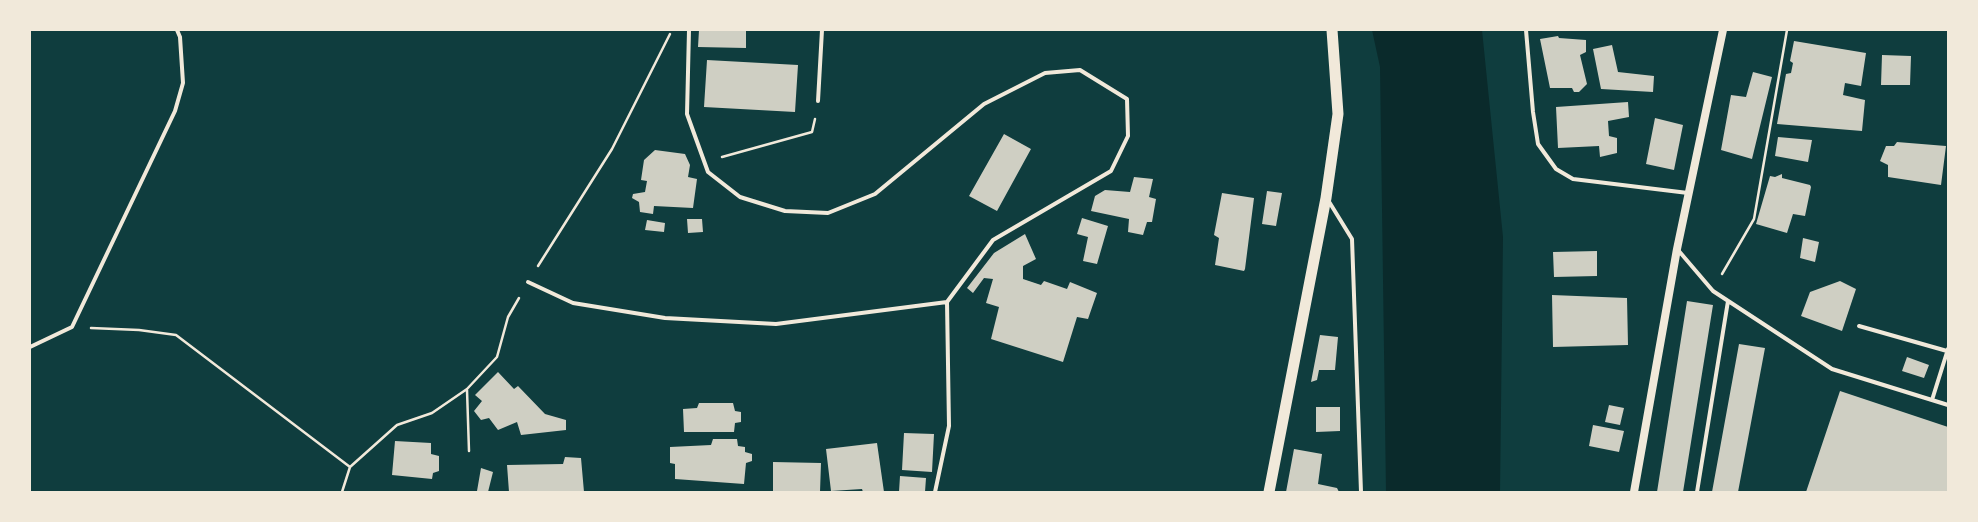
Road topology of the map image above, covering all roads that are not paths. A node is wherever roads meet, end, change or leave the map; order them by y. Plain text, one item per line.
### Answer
1 (177, 30) edge
2 (689, 30) edge
3 (822, 30) edge
4 (1332, 30) edge
5 (1526, 30) edge
6 (1723, 30) edge
7 (818, 101) dead end
8 (1688, 193) junction
9 (1326, 198) junction
10 (1677, 249) junction
11 (528, 282) road end
12 (1728, 301) junction
13 (947, 302) junction
14 (1859, 326) dead end
15 (30, 347) edge
16 (1948, 350) edge
17 (1932, 400) junction
18 (1948, 405) edge
19 (935, 492) edge
20 (1269, 492) edge
21 (1361, 492) edge
22 (1634, 492) edge
23 (1697, 492) edge

1 - 15 street
2 - 13 street
3 - 7 street
4 - 9 highway
5 - 8 street
6 - 8 main road
8 - 10 main road
9 - 20 highway
9 - 21 street
10 - 12 street
10 - 22 main road
11 - 13 street
12 - 17 street
12 - 23 street
13 - 19 street
14 - 16 street
16 - 17 street
17 - 18 street

